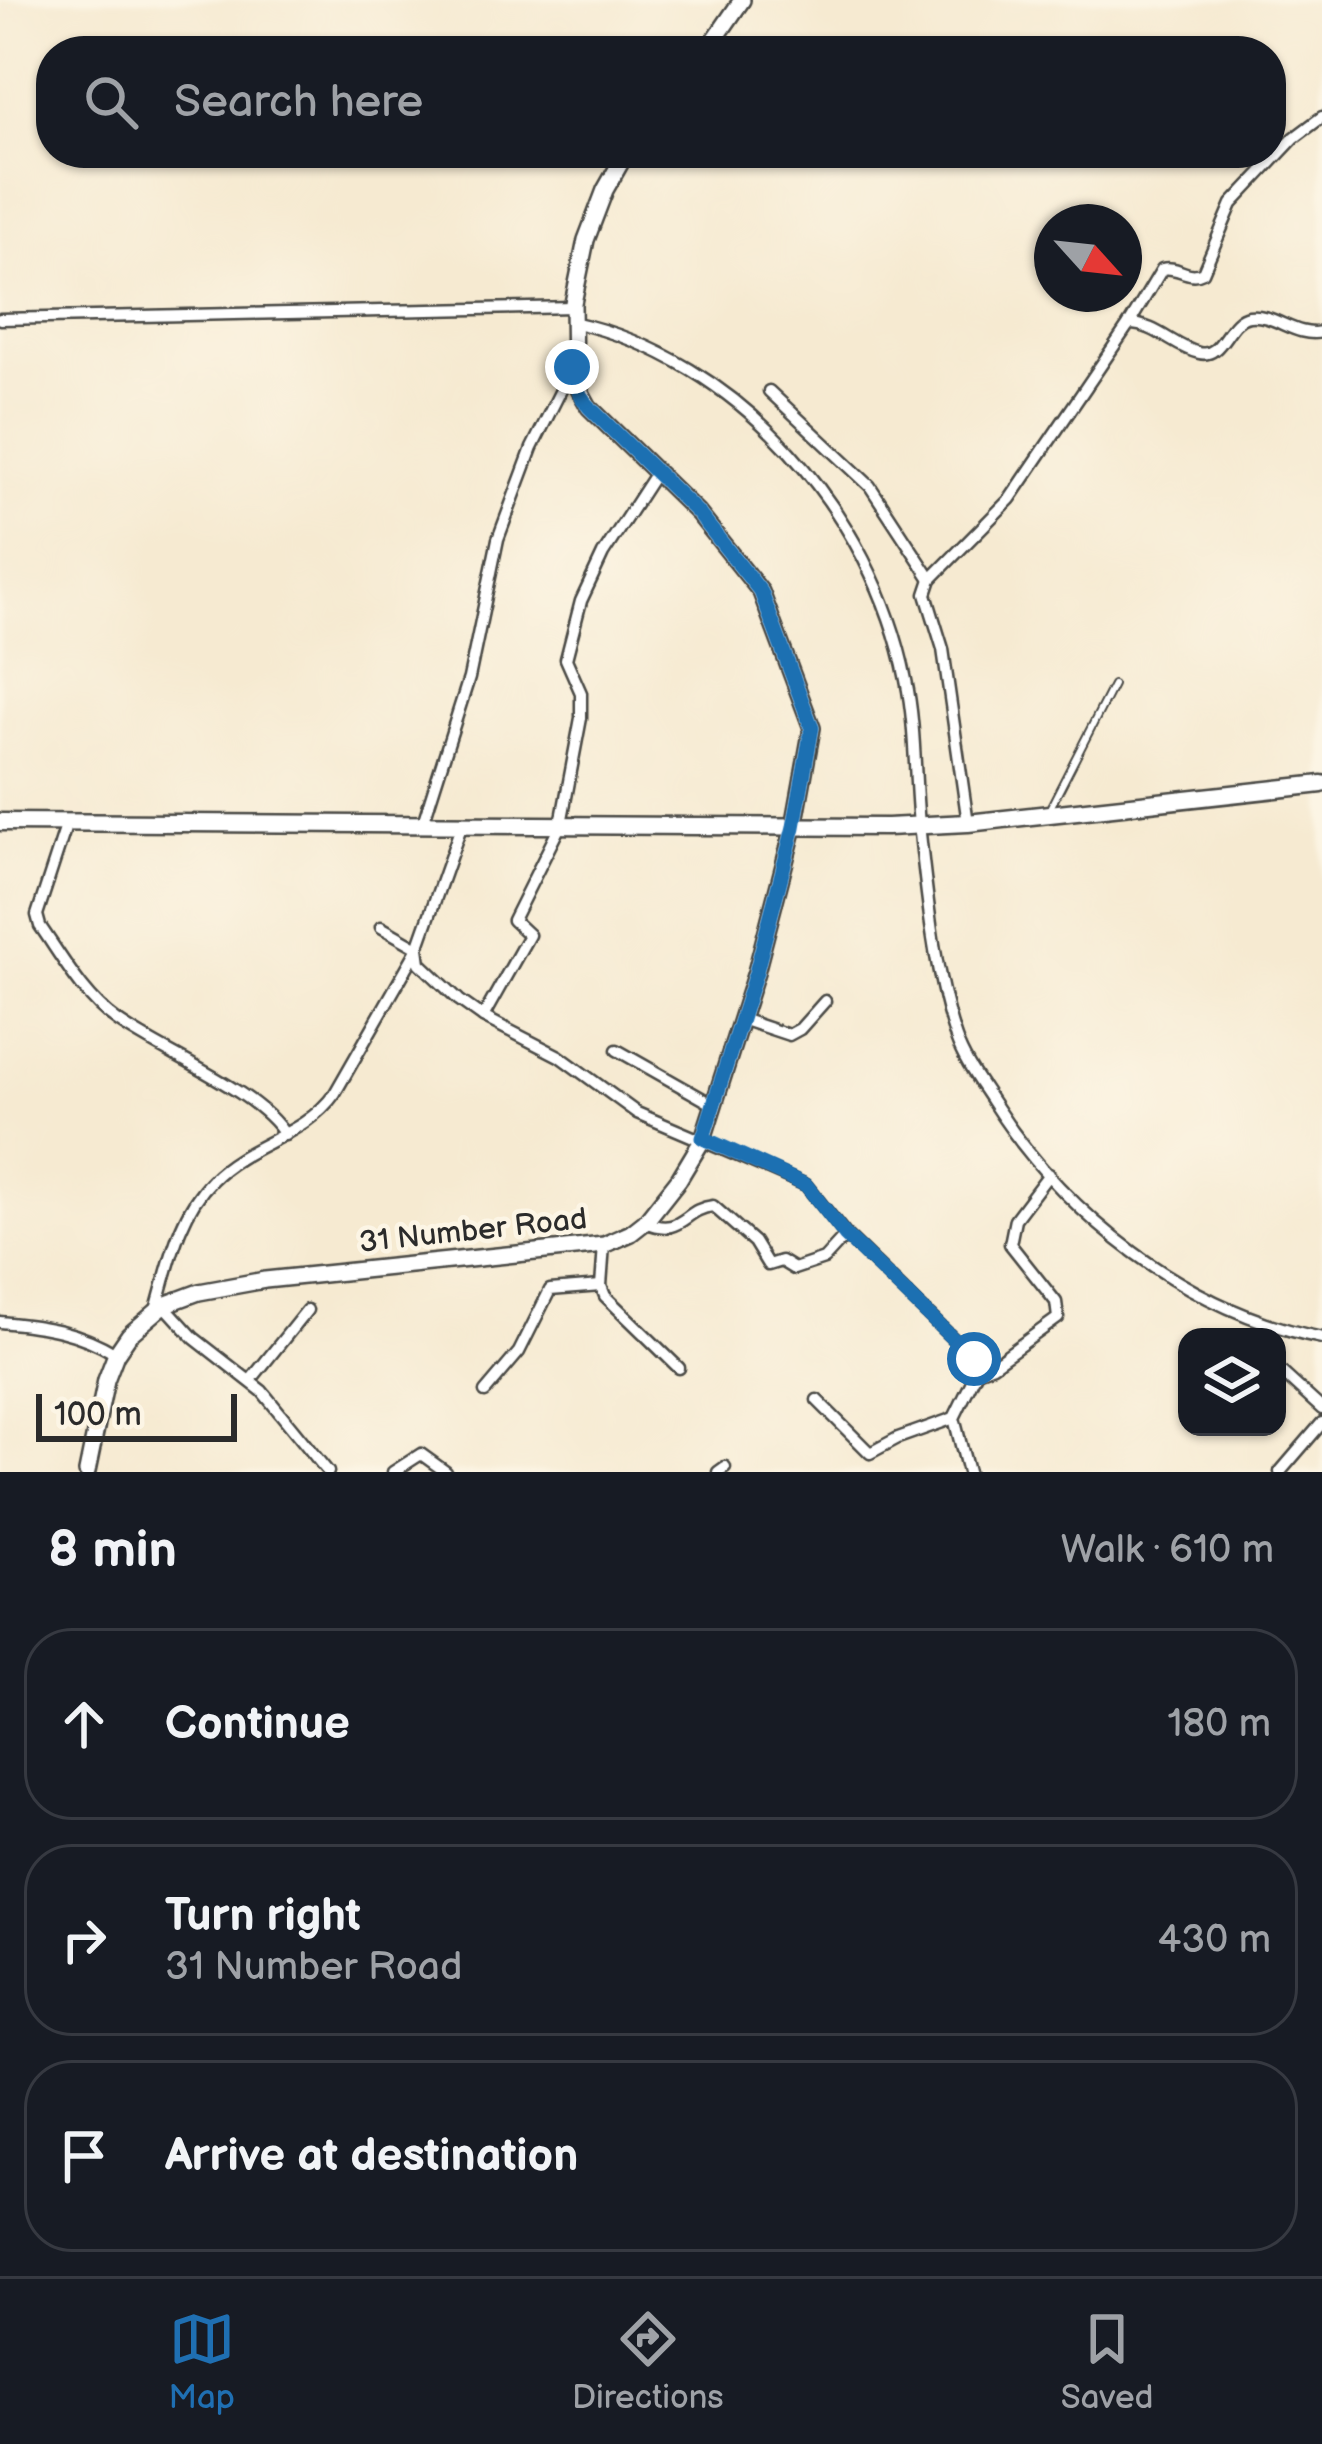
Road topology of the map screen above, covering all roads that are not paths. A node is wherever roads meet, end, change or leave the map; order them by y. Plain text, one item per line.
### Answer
1 (742, 0) edge
2 (717, 36) edge
3 (1319, 122) edge
4 (1286, 153) edge
5 (618, 168) edge
6 (1270, 168) edge
7 (573, 306) junction
8 (0, 319) edge
9 (1130, 325) junction
10 (1322, 332) edge
11 (572, 367) junction
12 (769, 391) dead end
13 (655, 474) junction
14 (931, 579) junction
15 (1112, 685) dead end
16 (1322, 784) edge
17 (1047, 815) junction
18 (0, 822) edge
19 (67, 823) junction
20 (965, 823) junction
21 (423, 824) junction
22 (462, 824) junction
23 (561, 824) junction
24 (922, 826) junction
25 (794, 827) junction
26 (381, 927) dead end
27 (418, 948) junction
28 (825, 1001) dead end
29 (483, 1017) junction
30 (741, 1019) junction
31 (616, 1050) dead end
32 (714, 1105) junction
33 (285, 1135) junction
34 (703, 1138) junction
35 (1049, 1174) junction
36 (645, 1222) junction
37 (845, 1235) junction
38 (604, 1245) junction
39 (602, 1286) junction
40 (160, 1308) junction
41 (307, 1310) dead end
42 (1255, 1320) junction
43 (0, 1322) edge
44 (1256, 1328) edge
45 (1322, 1338) edge
46 (116, 1354) junction
47 (679, 1368) dead end
48 (977, 1371) junction
49 (1286, 1376) edge
50 (250, 1381) junction
51 (484, 1392) dead end
52 (818, 1400) dead end
53 (1322, 1409) edge
54 (954, 1418) junction
55 (1322, 1423) edge
56 (87, 1472) edge
57 (328, 1472) edge
58 (393, 1472) edge
59 (446, 1472) edge
60 (968, 1472) edge
61 (1280, 1472) edge

1 - 2 main road
3 - 4 street
5 - 7 main road, 31 Number Road
6 - 9 street
7 - 8 street
7 - 11 main road, 31 Number Road
7 - 24 street
9 - 10 street
9 - 14 street
11 - 13 main road, 31 Number Road
11 - 21 street
12 - 14 street
13 - 23 street
13 - 25 main road, 31 Number Road
14 - 20 street
15 - 17 lane
16 - 17 main road
17 - 20 main road
18 - 19 main road
19 - 21 main road
19 - 33 street
20 - 24 main road
21 - 22 main road
22 - 23 main road
22 - 27 street
23 - 25 main road
23 - 29 street
24 - 25 main road
24 - 35 street
25 - 30 main road, 31 Number Road
26 - 27 street
27 - 29 street
27 - 33 street
28 - 30 street
29 - 34 street
30 - 32 main road, 31 Number Road
31 - 32 street
32 - 34 main road, 31 Number Road
33 - 40 street
34 - 36 main road, 31 Number Road
34 - 37 street
35 - 42 street
35 - 48 street
36 - 37 street
36 - 38 main road, 31 Number Road
37 - 48 street
38 - 39 street
38 - 40 main road, 31 Number Road
39 - 47 street
39 - 51 street
40 - 46 main road
40 - 50 street
41 - 50 street
42 - 44 street
42 - 45 street
43 - 46 street
46 - 56 main road
48 - 54 street
49 - 53 street
50 - 57 street
52 - 54 street
54 - 60 street
55 - 61 street
58 - 59 street

